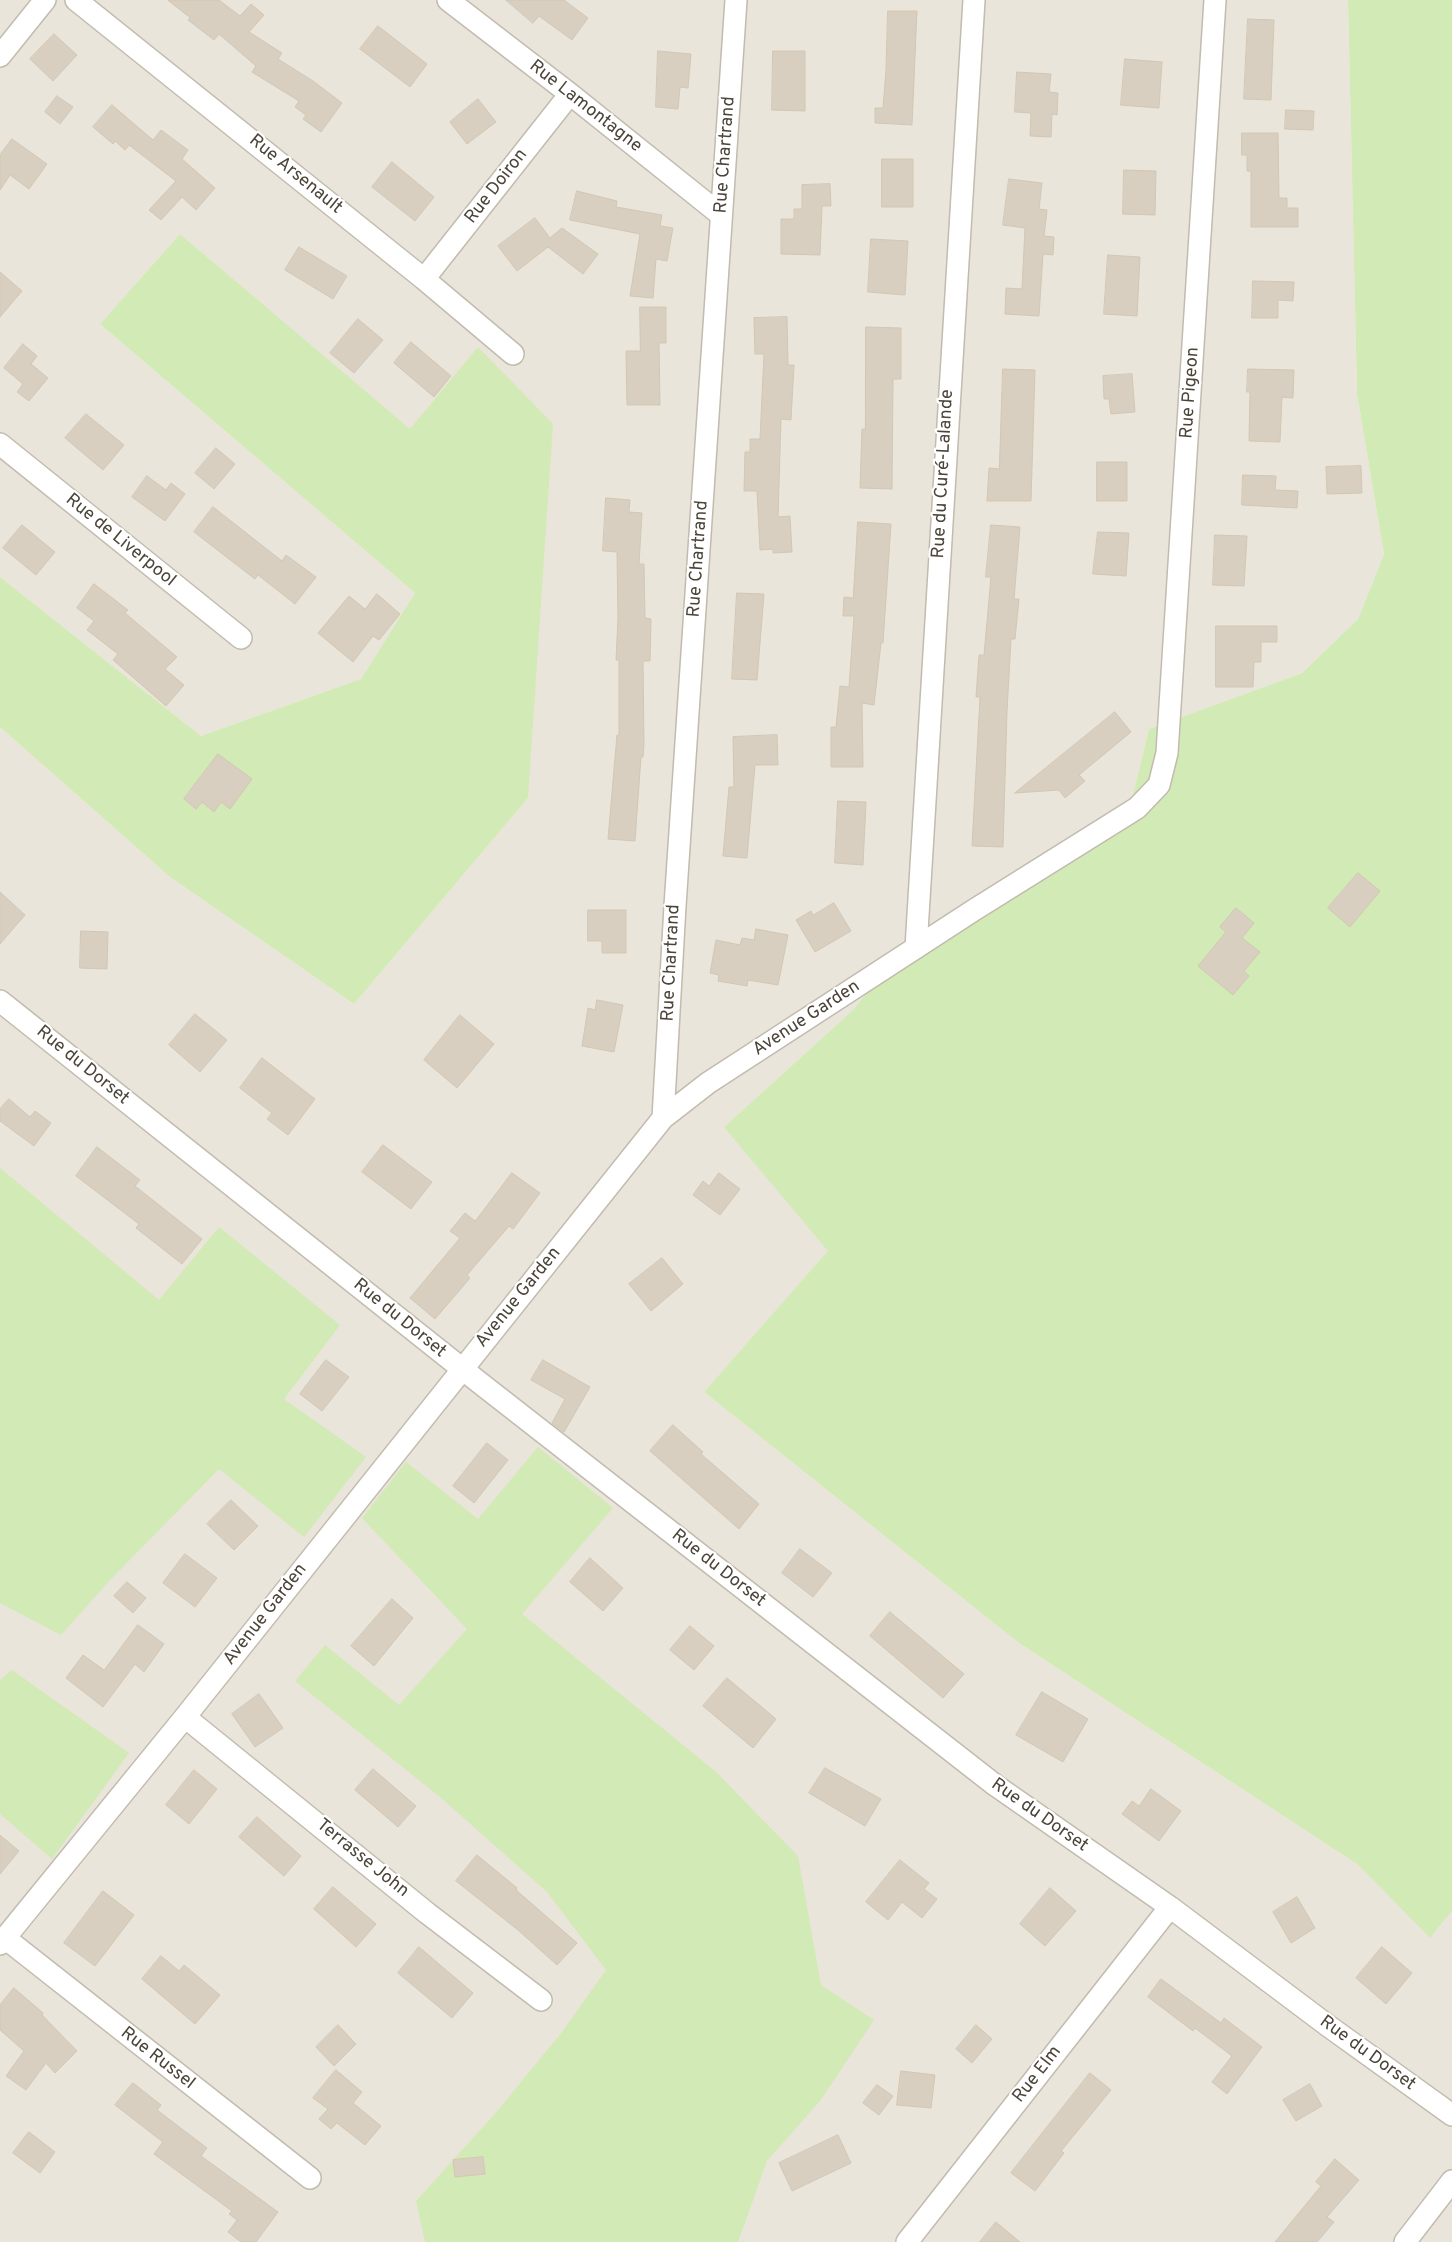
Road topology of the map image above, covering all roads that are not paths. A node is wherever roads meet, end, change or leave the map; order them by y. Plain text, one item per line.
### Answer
1 (45, 0) edge
2 (76, 0) edge
3 (448, 0) edge
4 (736, 0) edge
5 (974, 0) edge
6 (1215, 0) edge
7 (0, 56) edge
8 (570, 94) junction
9 (721, 215) junction
10 (424, 279) junction
11 (513, 354) dead end
12 (0, 444) edge
13 (240, 638) dead end
14 (1158, 784) joint
15 (916, 948) junction
16 (0, 1001) edge
17 (663, 1118) junction
18 (462, 1369) junction
19 (185, 1717) junction
20 (1170, 1907) junction
21 (2, 1941) edge
22 (540, 2000) dead end
23 (1452, 2115) edge
24 (310, 2178) dead end
25 (1452, 2181) edge
26 (907, 2242) edge
27 (1405, 2242) edge

1 - 7 street
2 - 10 street, Rue Arsenault
3 - 8 street, Rue Lamontagne
4 - 9 street, Rue Chartrand
5 - 15 street, Rue du Curé-Lalande
6 - 14 street, Rue Pigeon
8 - 9 street, Rue Lamontagne
8 - 10 street, Rue Doiron
9 - 17 street, Rue Chartrand
10 - 11 street, Rue Arsenault
12 - 13 street, Rue de Liverpool
14 - 15 street, Avenue Garden
15 - 17 street, Avenue Garden
16 - 18 street, Rue du Dorset
17 - 18 street, Avenue Garden
18 - 19 street, Avenue Garden
18 - 20 street, Rue du Dorset
19 - 21 street, Avenue Garden
19 - 22 street, Terrasse John
20 - 23 street, Rue du Dorset
20 - 26 street, Rue Elm
21 - 24 street, Rue Russel
25 - 27 street

